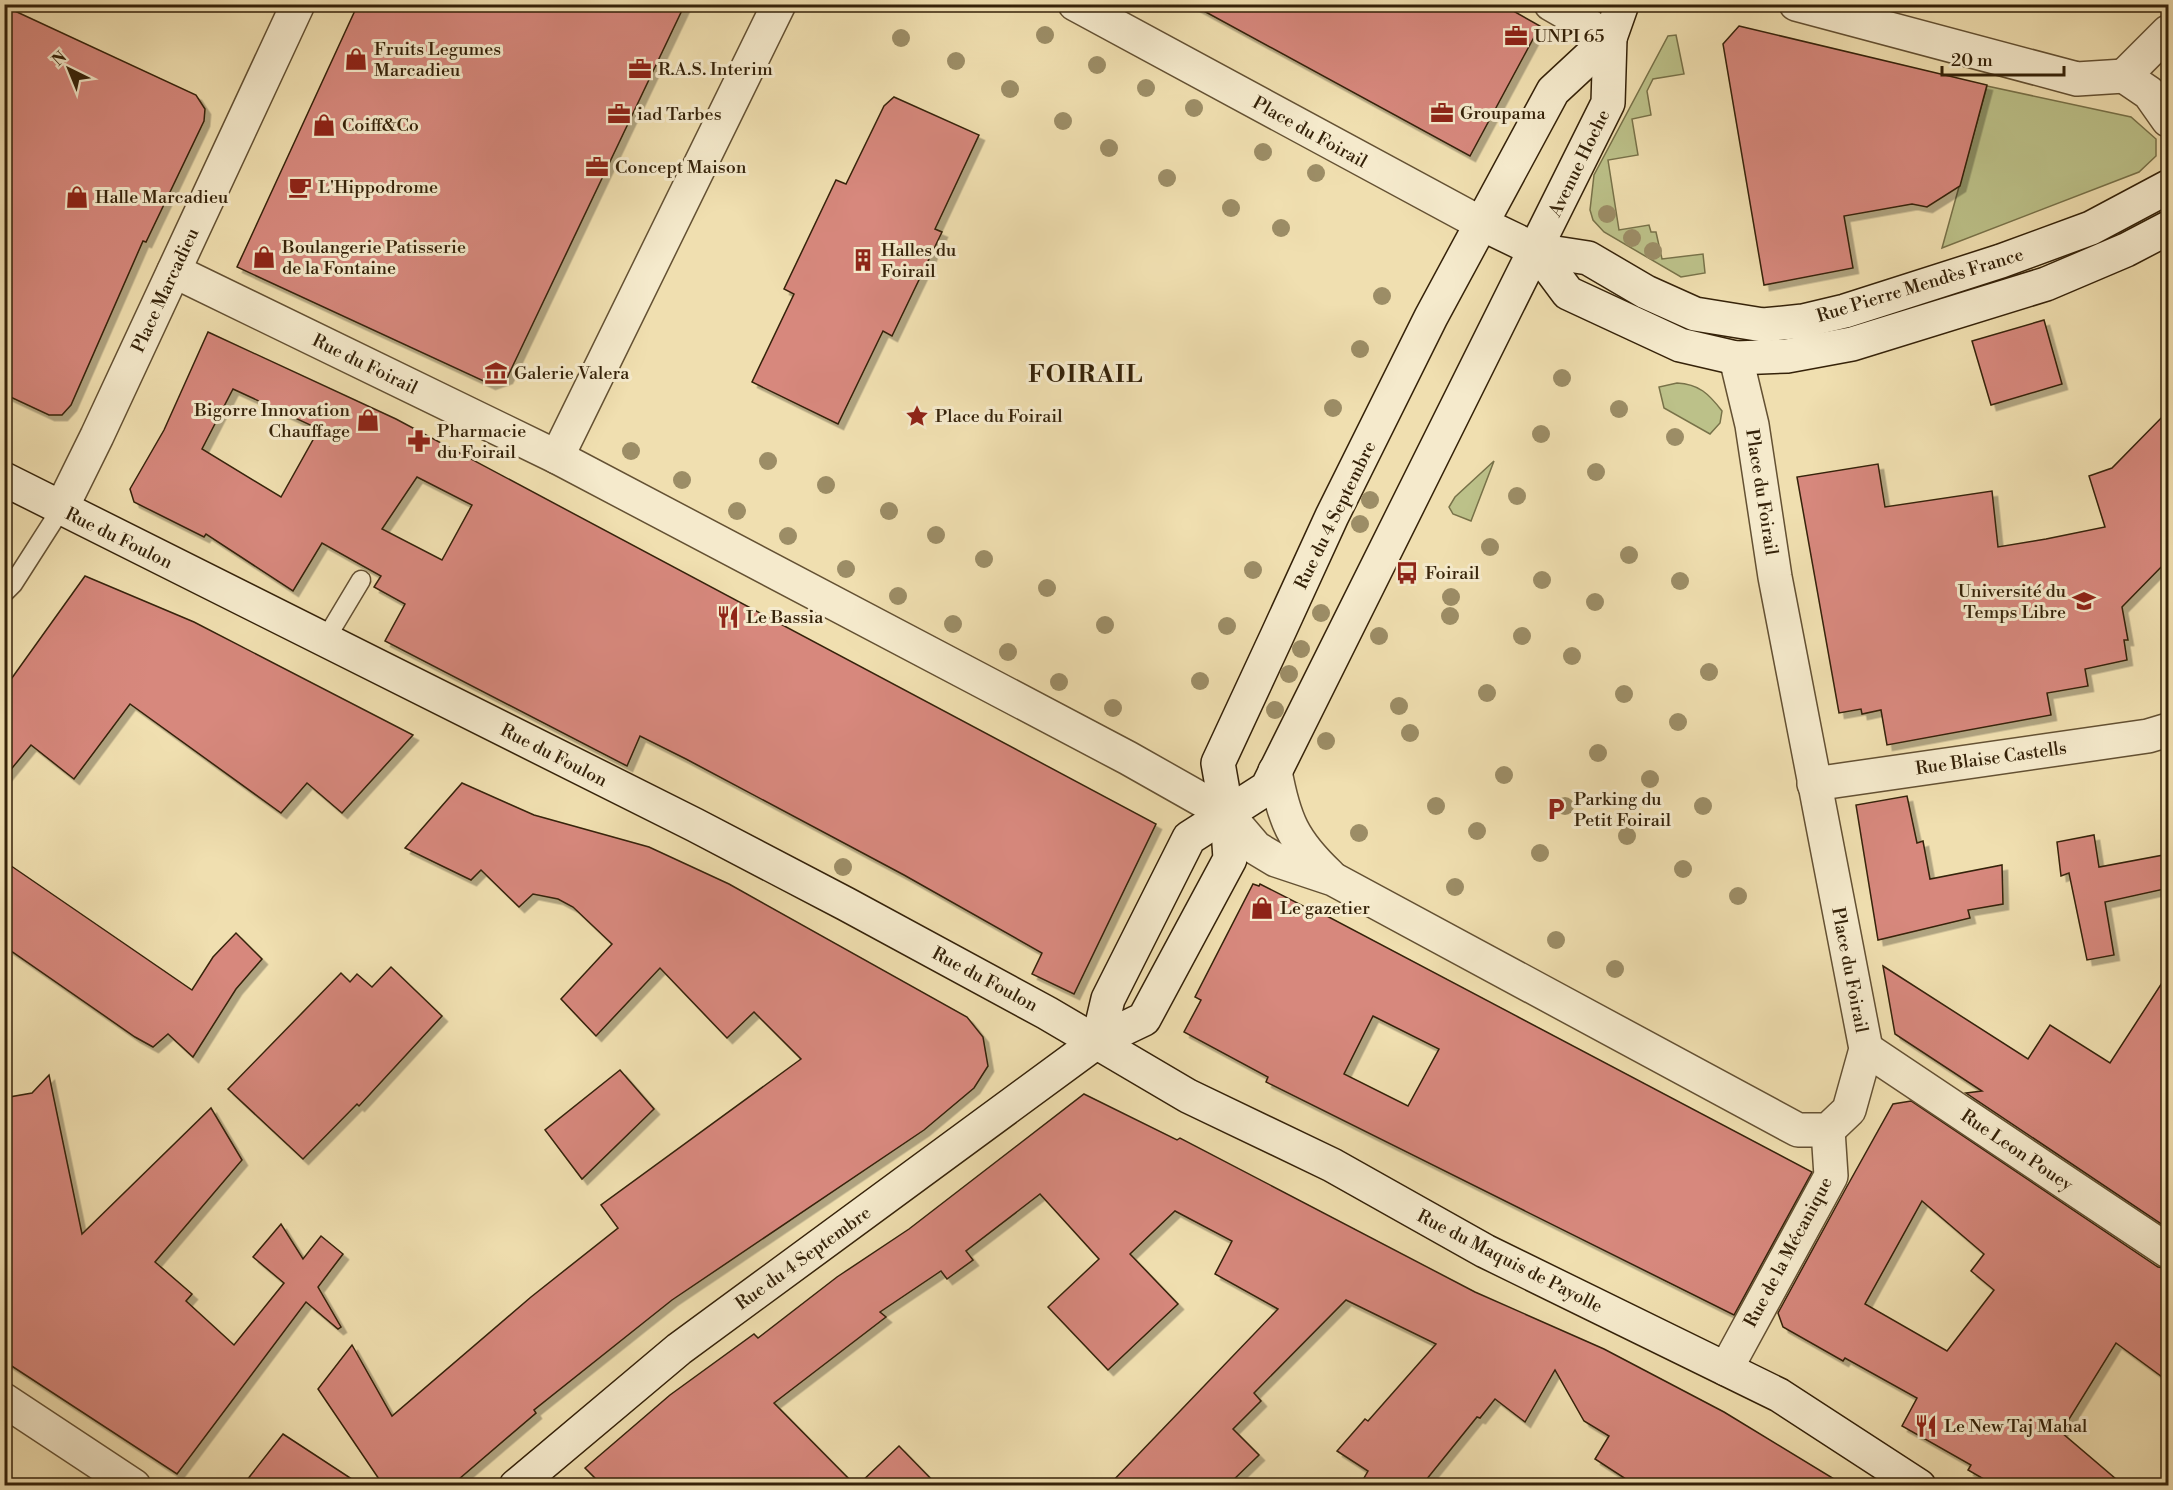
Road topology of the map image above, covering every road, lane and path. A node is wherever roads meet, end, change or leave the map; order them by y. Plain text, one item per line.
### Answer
1 (298, 4) edge
2 (779, 4) edge
3 (1076, 4) edge
4 (1551, 4) edge
5 (1622, 4) edge
6 (1796, 4) edge
7 (2169, 32) edge
8 (1610, 38) junction
9 (2124, 76) junction
10 (2169, 120) edge
11 (2169, 187) edge
12 (1482, 224) junction
13 (2169, 228) edge
14 (1536, 250) junction
15 (174, 271) junction
16 (1736, 358) junction
17 (557, 457) junction
18 (4, 479) edge
19 (61, 508) junction
20 (361, 580) dead end
21 (7, 586) edge
22 (325, 640) junction
23 (2169, 730) edge
24 (1275, 771) junction
25 (1814, 784) junction
26 (1227, 814) junction
27 (1333, 879) junction
28 (1098, 1041) junction
29 (1866, 1049) junction
30 (1828, 1130) junction
31 (2169, 1251) edge
32 (1726, 1369) junction
33 (4, 1400) edge
34 (134, 1485) edge
35 (516, 1485) edge
36 (1919, 1485) edge

1 - 15 street, Place Marcadieu
2 - 17 street
3 - 12 street, Place du Foirail
4 - 8 street
5 - 8 street, Avenue Hoche
6 - 9 street
7 - 9 street
8 - 12 street, Avenue Hoche
8 - 14 street, Avenue Hoche
9 - 10 street
11 - 14 street, Rue Pierre Mendès France
12 - 14 street, Place du Foirail
12 - 26 street, Rue du 4 Septembre
13 - 16 street, Rue Pierre Mendès France
14 - 16 street, Rue Pierre Mendès France
14 - 24 street
15 - 17 street, Rue du Foirail
15 - 19 street, Place Marcadieu
16 - 25 street, Place du Foirail
17 - 26 street
18 - 19 street, Rue du Foulon
19 - 21 lane
19 - 22 street, Rue du Foulon
20 - 22 lane
22 - 28 street, Rue du Foulon
23 - 25 street, Rue Blaise Castells
24 - 26 street
24 - 27 street
25 - 29 street, Place du Foirail
26 - 27 street
26 - 28 street
26 - 28 street, Rue du 4 Septembre
27 - 30 street
28 - 32 street, Rue du Maquis de Payolle
28 - 35 street, Rue du 4 Septembre
29 - 30 street, Place du Foirail
29 - 31 street, Rue Leon Pouey
30 - 32 street, Rue de la Mécanique
32 - 36 street, Rue du Maquis de Payolle
33 - 34 street

